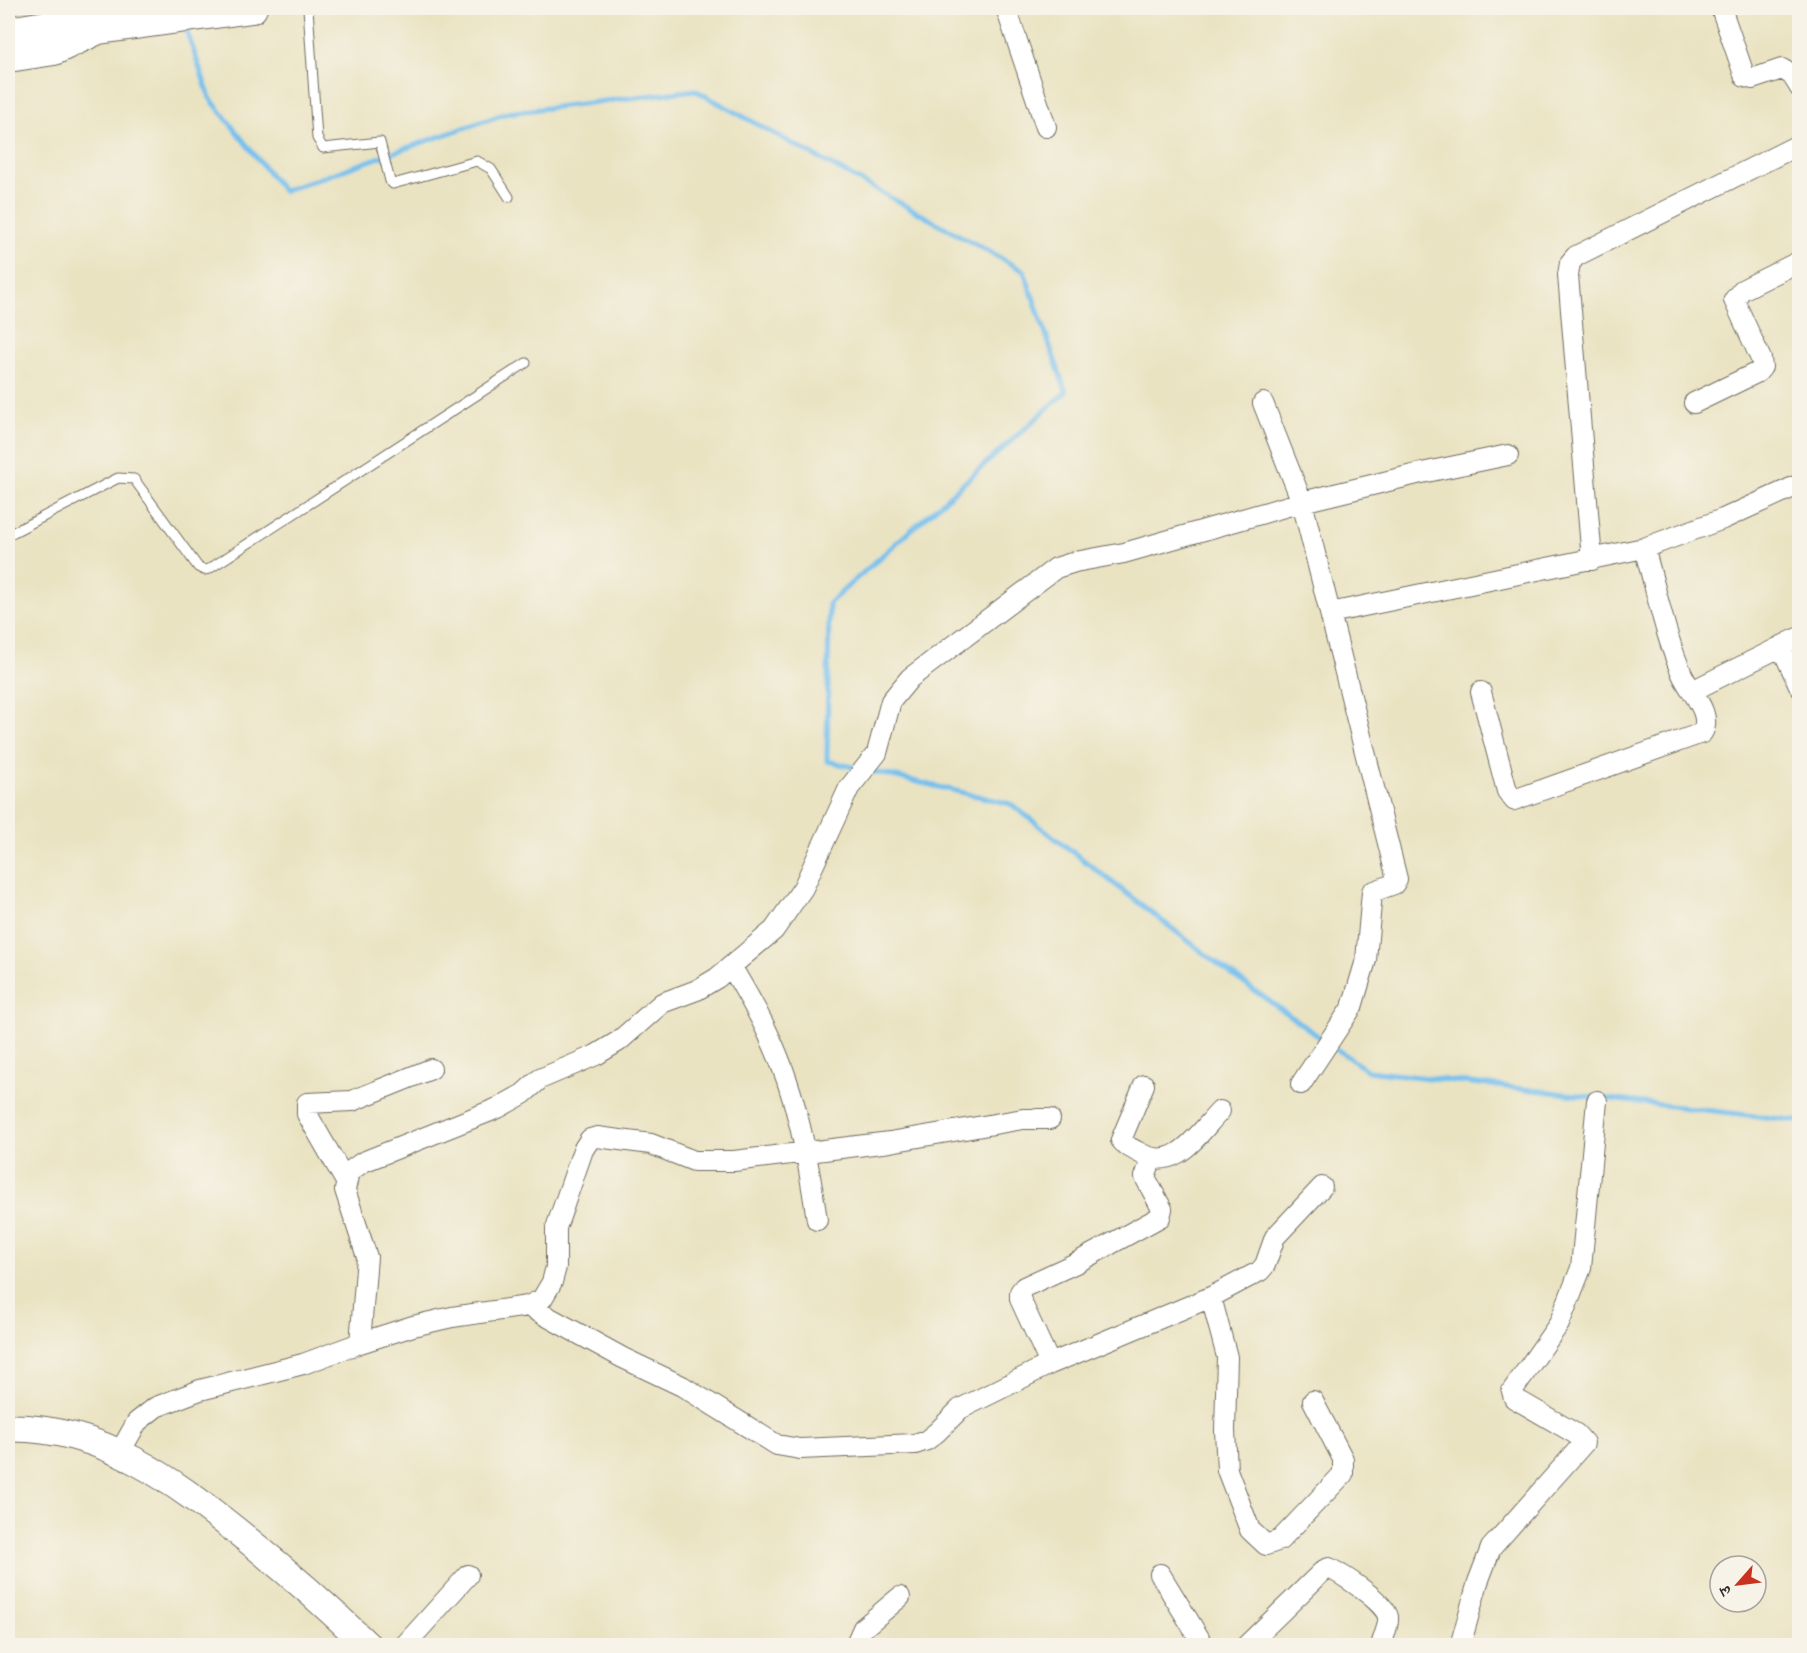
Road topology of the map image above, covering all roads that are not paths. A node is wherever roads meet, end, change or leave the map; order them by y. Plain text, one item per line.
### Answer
1 (252, 8) edge
2 (308, 8) edge
3 (1006, 8) edge
4 (1721, 8) edge
5 (108, 27) junction
6 (8, 32) edge
7 (8, 57) edge
8 (1800, 88) edge
9 (1046, 127) dead end
10 (1800, 144) edge
11 (509, 197) dead end
12 (1800, 261) edge
13 (526, 363) dead end
14 (1263, 403) dead end
15 (1694, 403) dead end
16 (1508, 455) dead end
17 (1800, 484) edge
18 (1302, 502) junction
19 (8, 535) edge
20 (1644, 548) junction
21 (1592, 560) junction
22 (1330, 613) junction
23 (1800, 637) edge
24 (1781, 646) junction
25 (1800, 687) edge
26 (1692, 691) junction
27 (1481, 692) dead end
28 (732, 966) junction
29 (431, 1069) dead end
30 (1144, 1084) dead end
31 (1301, 1084) dead end
32 (1597, 1101) dead end
33 (1220, 1112) dead end
34 (1050, 1119) dead end
35 (806, 1152) junction
36 (1151, 1160) junction
37 (345, 1180) junction
38 (1322, 1187) dead end
39 (817, 1220) dead end
40 (1211, 1297) junction
41 (528, 1306) junction
42 (360, 1343) junction
43 (1050, 1364) junction
44 (1313, 1401) dead end
45 (8, 1428) edge
46 (120, 1452) junction
47 (1160, 1574) dead end
48 (468, 1575) dead end
49 (900, 1598) dead end
50 (357, 1642) edge
51 (404, 1646) edge
52 (855, 1646) edge
53 (1204, 1646) edge
54 (1246, 1646) edge
55 (1381, 1646) edge
56 (1460, 1646) edge

1 - 5 main road
2 - 11 lane
3 - 9 street
4 - 8 street
5 - 6 main road
5 - 7 main road
10 - 21 street
12 - 15 street
13 - 19 lane
14 - 18 street
16 - 18 street
17 - 20 street
18 - 22 street
18 - 28 street
20 - 21 street
20 - 26 street
21 - 22 street
22 - 31 street
23 - 24 street
24 - 25 street
24 - 26 street
26 - 27 street
28 - 35 street
28 - 37 street
29 - 37 street
30 - 36 street
32 - 56 street
33 - 36 street
34 - 35 street
35 - 39 street
35 - 41 street
36 - 43 street
37 - 42 street
38 - 40 street
40 - 43 street
40 - 44 street
41 - 42 street
41 - 43 street
42 - 46 street
45 - 46 street
46 - 50 street
47 - 53 street
48 - 51 street
49 - 52 street
54 - 55 street

